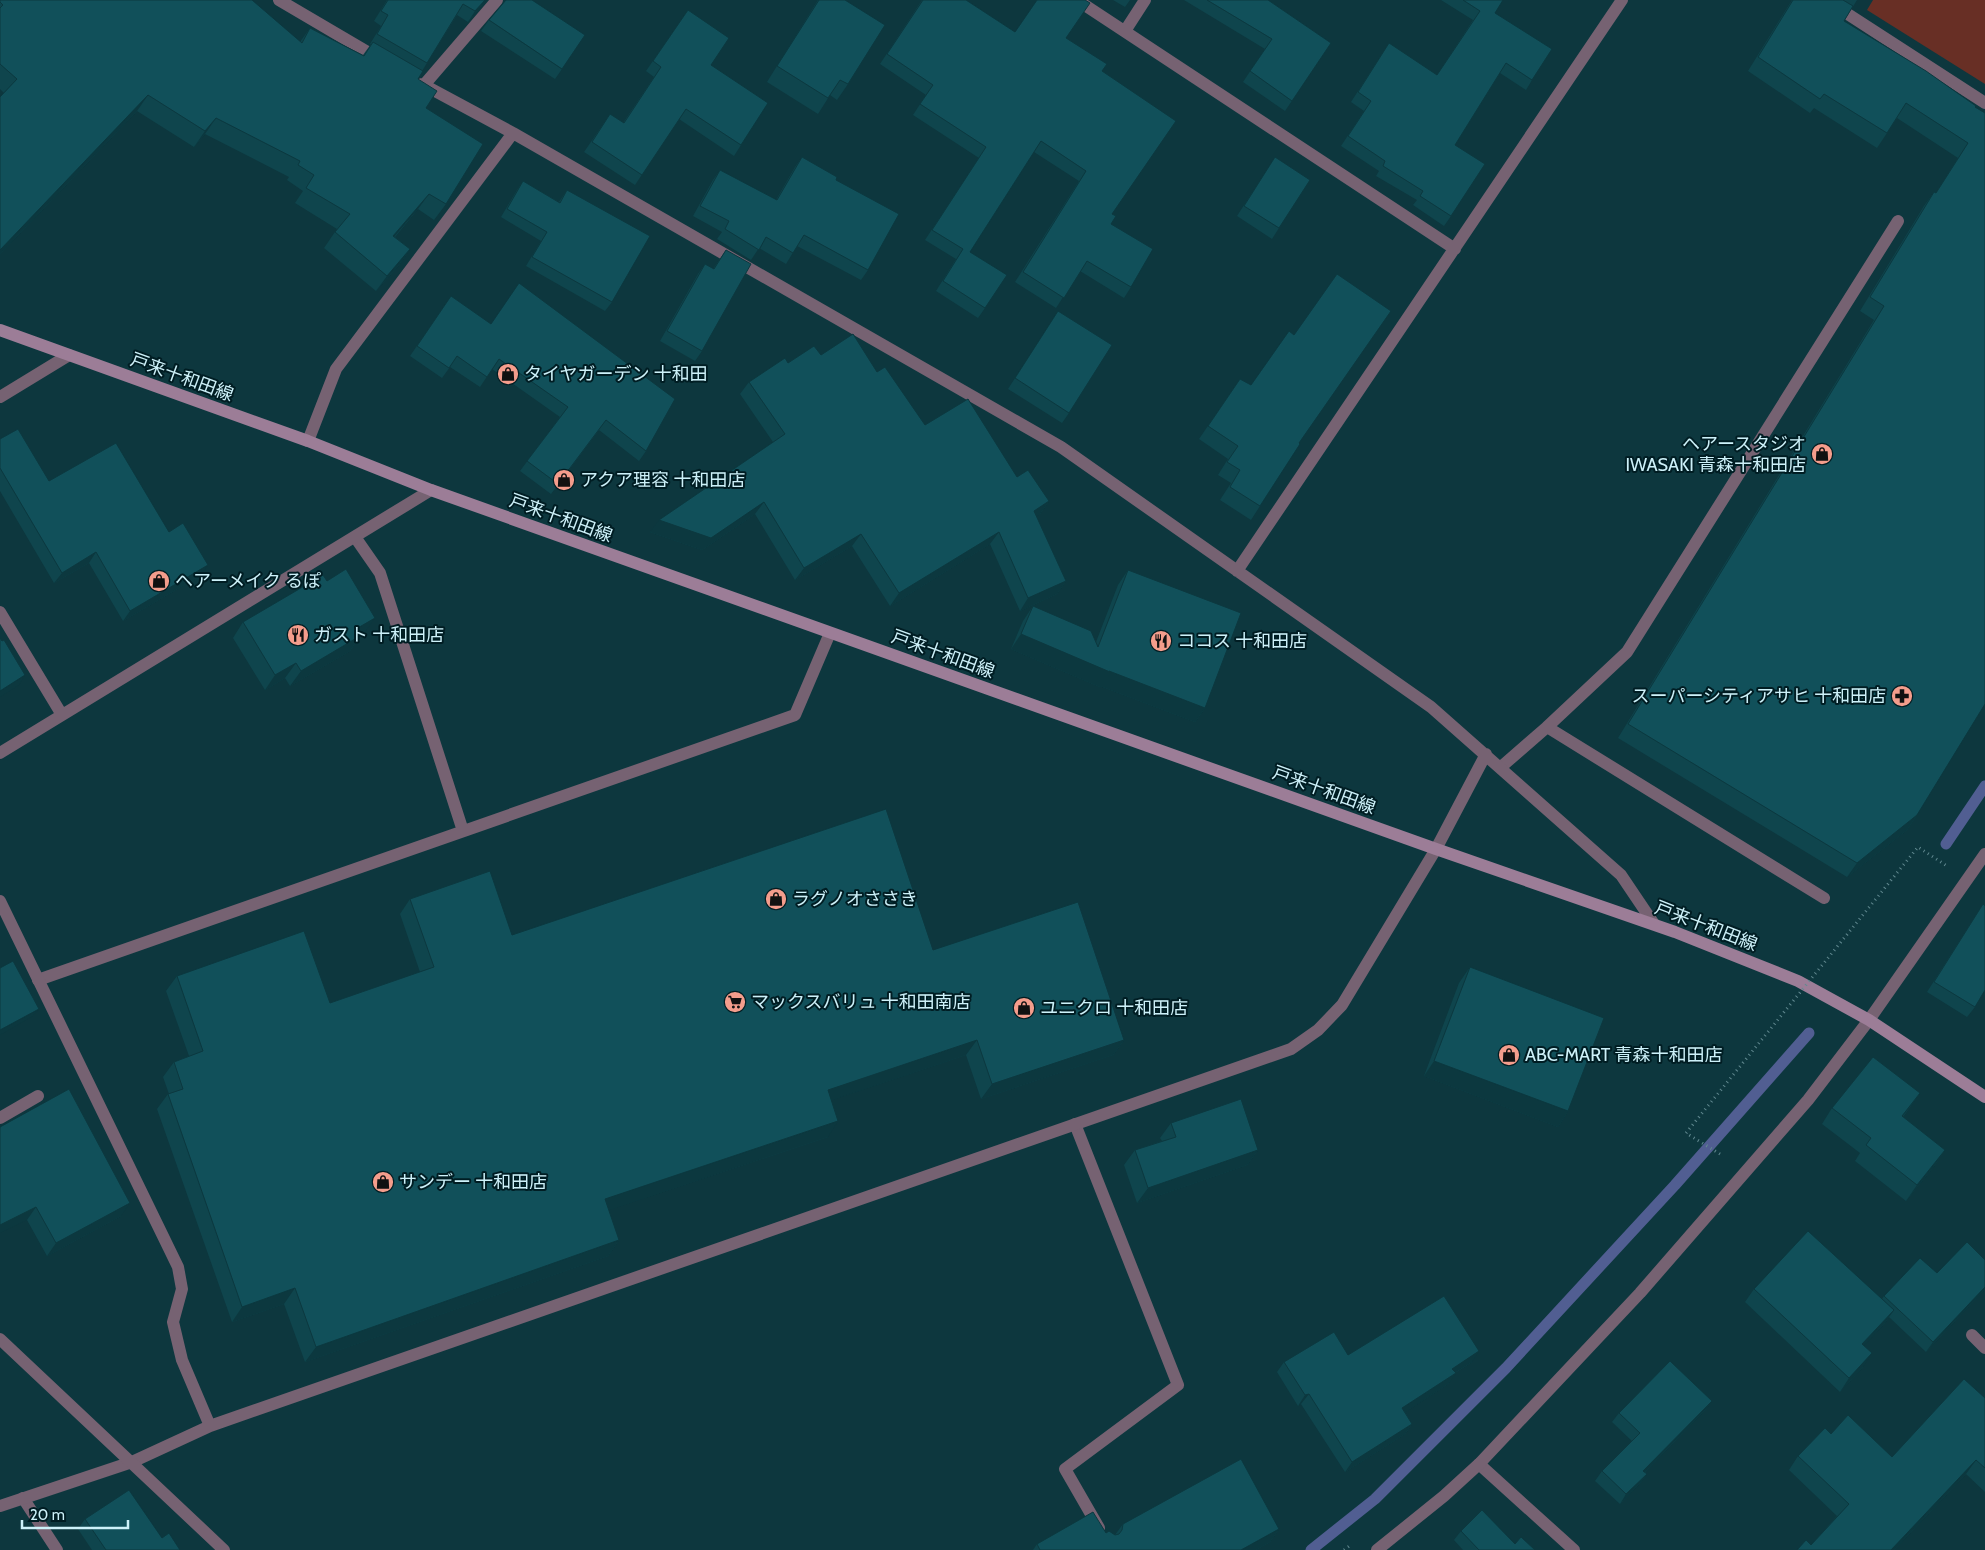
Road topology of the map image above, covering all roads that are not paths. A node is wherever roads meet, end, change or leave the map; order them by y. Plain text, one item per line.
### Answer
1 (279, 0) edge
2 (497, 0) edge
3 (1077, 0) edge
4 (1145, 0) edge
5 (1622, 0) edge
6 (1826, 0) edge
7 (1125, 31) junction
8 (390, 65) edge
9 (407, 75) edge
10 (424, 85) junction
11 (1985, 104) edge
12 (513, 133) junction
13 (1898, 222) dead end
14 (1455, 249) junction
15 (0, 330) edge
16 (69, 355) junction
17 (0, 397) edge
18 (308, 441) junction
19 (431, 490) junction
20 (355, 537) junction
21 (1237, 571) junction
22 (0, 612) edge
23 (830, 633) junction
24 (62, 715) junction
25 (1547, 727) junction
26 (0, 753) edge
27 (1486, 754) junction
28 (1501, 767) junction
29 (463, 831) junction
30 (1436, 849) junction
31 (1985, 854) edge
32 (1824, 898) dead end
33 (0, 901) edge
34 (1654, 924) junction
35 (38, 980) junction
36 (1869, 1020) junction
37 (38, 1096) dead end
38 (1985, 1097) edge
39 (0, 1118) edge
40 (1075, 1124) junction
41 (1972, 1335) dead end
42 (0, 1339) edge
43 (1985, 1348) edge
44 (210, 1426) junction
45 (132, 1462) junction
46 (1479, 1464) junction
47 (23, 1498) junction
48 (0, 1506) edge
49 (1106, 1540) edge
50 (57, 1550) edge
51 (224, 1550) edge
52 (1377, 1550) edge
53 (1574, 1550) edge

1 - 8 street
2 - 10 street
3 - 7 street
4 - 7 street
5 - 14 street
6 - 11 street
7 - 14 street
9 - 10 street
10 - 12 street
12 - 18 street
12 - 21 street
13 - 25 street
14 - 21 street
15 - 16 main road, 戸来十和田線
16 - 17 street
16 - 18 main road, 戸来十和田線
18 - 19 main road, 戸来十和田線
19 - 20 street
19 - 23 main road, 戸来十和田線
20 - 24 street
20 - 29 street
21 - 27 street
22 - 24 street
23 - 29 street
23 - 30 main road, 戸来十和田線
24 - 26 street
25 - 28 street
25 - 32 street
27 - 28 street
27 - 30 street
28 - 34 street
29 - 35 street
30 - 34 main road, 戸来十和田線
30 - 40 street
31 - 36 street
33 - 35 street
34 - 36 main road, 戸来十和田線
35 - 44 street
36 - 38 main road, 戸来十和田線
36 - 46 street
37 - 39 street
40 - 44 street
40 - 49 street
41 - 43 street
42 - 45 street
44 - 45 street
45 - 47 street
45 - 51 street
46 - 52 street
46 - 53 street
47 - 48 street
47 - 50 street

